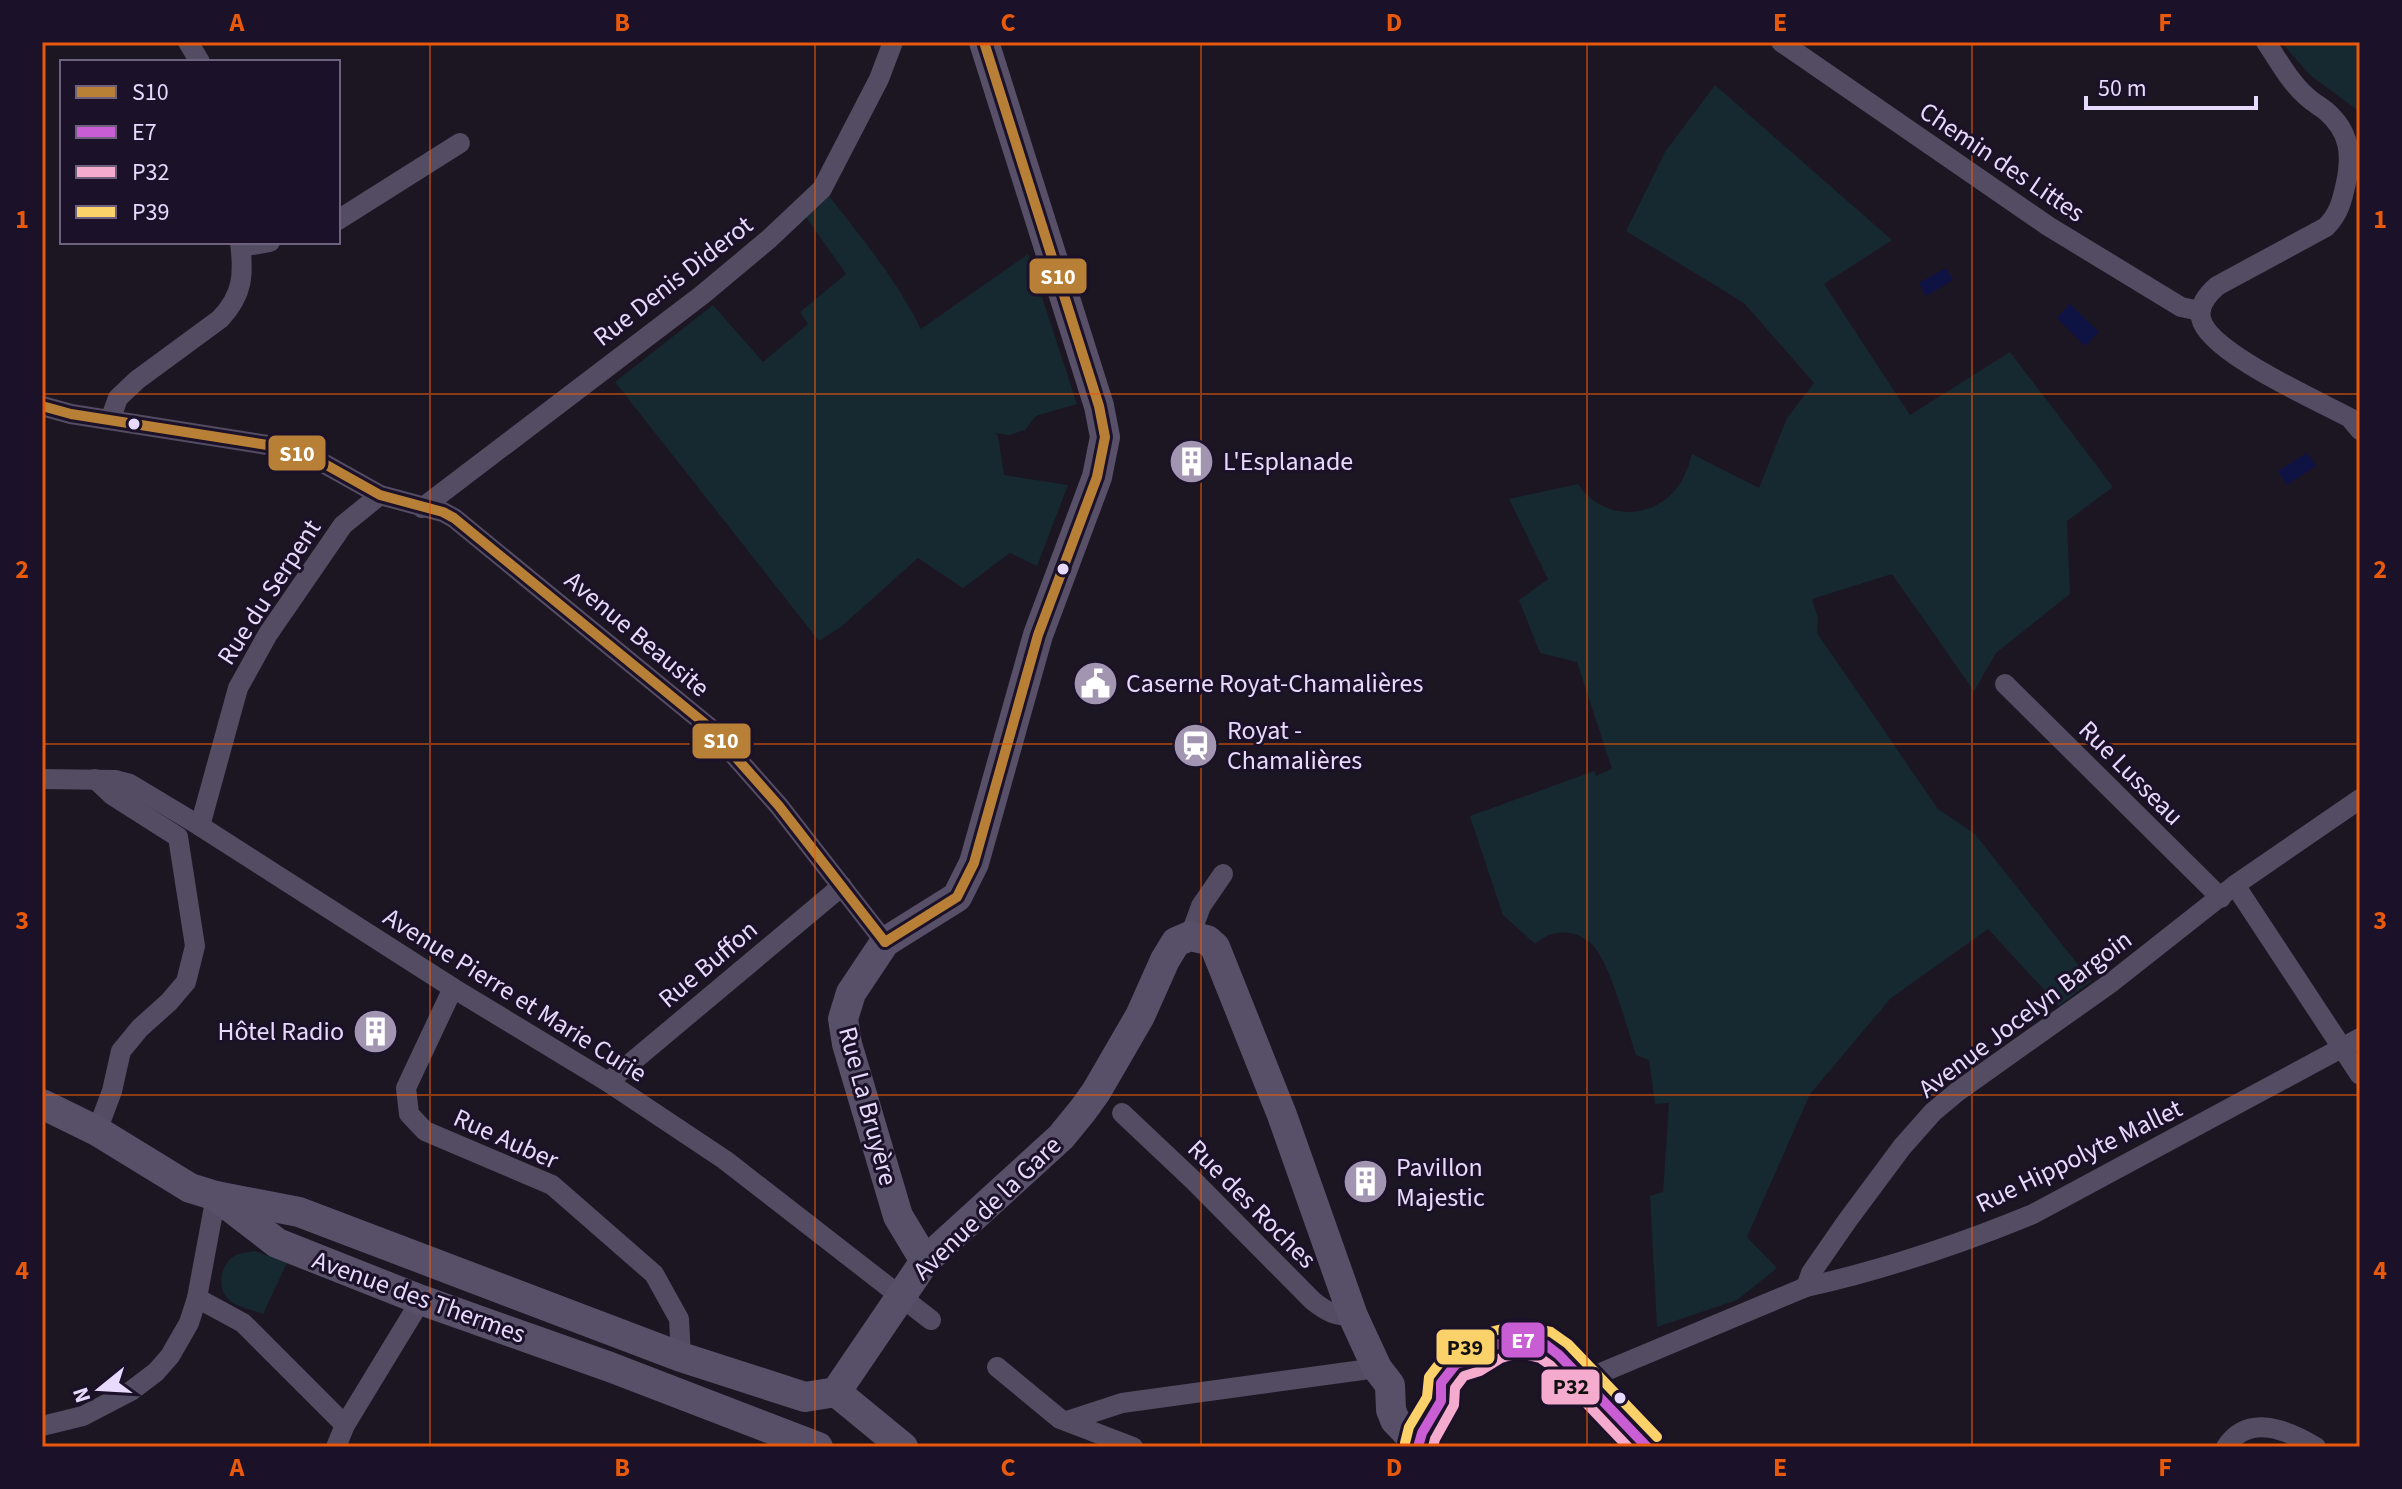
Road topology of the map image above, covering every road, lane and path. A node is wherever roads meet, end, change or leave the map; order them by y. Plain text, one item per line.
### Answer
1 (188, 42) edge
2 (893, 42) edge
3 (984, 42) edge
4 (1781, 42) edge
5 (2266, 42) edge
6 (199, 60) edge
7 (460, 143) dead end
8 (340, 219) edge
9 (241, 244) edge
10 (2200, 311) junction
11 (42, 406) edge
12 (110, 420) junction
13 (2360, 430) edge
14 (380, 495) junction
15 (422, 508) junction
16 (2005, 684) dead end
17 (42, 779) edge
18 (95, 779) junction
19 (2360, 799) edge
20 (200, 826) junction
21 (1223, 874) dead end
22 (842, 886) junction
23 (2228, 892) junction
24 (1190, 936) junction
25 (885, 942) junction
26 (453, 988) junction
27 (2351, 1043) edge
28 (2360, 1075) edge
29 (608, 1082) junction
30 (42, 1104) edge
31 (1122, 1113) dead end
32 (97, 1131) junction
33 (216, 1196) junction
34 (925, 1261) junction
35 (1806, 1287) junction
36 (197, 1298) junction
37 (421, 1300) junction
38 (1353, 1316) junction
39 (931, 1320) dead end
40 (681, 1357) junction
41 (997, 1367) dead end
42 (1384, 1376) junction
43 (1584, 1380) junction
44 (836, 1392) junction
45 (1441, 1401) junction
46 (1067, 1421) junction
47 (345, 1425) junction
48 (42, 1426) edge
49 (1418, 1446) edge
50 (336, 1447) edge
51 (818, 1447) edge
52 (903, 1447) edge
53 (1133, 1447) edge
54 (1647, 1447) edge
55 (2226, 1447) edge
56 (2316, 1447) edge

1 - 6 street
2 - 15 street, Rue Denis Diderot
3 - 25 main road, Rue La Bruyère
4 - 10 street, Chemin des Littes
5 - 10 street
7 - 8 street
9 - 12 street
10 - 13 street
11 - 12 street, Avenue Beausite
12 - 14 street, Avenue Beausite
14 - 15 street, Avenue Beausite
14 - 20 street, Rue du Serpent
15 - 22 street, Avenue Beausite
16 - 23 street, Rue Lusseau
17 - 18 street, Avenue Pierre et Marie Curie
18 - 20 street, Avenue Pierre et Marie Curie
18 - 32 street
19 - 23 street, Avenue Jocelyn Bargoin
20 - 26 street, Avenue Pierre et Marie Curie
21 - 24 street
22 - 25 street, Avenue Beausite
22 - 29 street, Rue Buffon
23 - 27 street, Rue Lusseau
23 - 35 street, Avenue Jocelyn Bargoin
24 - 34 main road, Avenue de la Gare
24 - 38 main road
25 - 34 main road, Rue La Bruyère
26 - 29 street, Avenue Pierre et Marie Curie
26 - 40 street, Rue Auber
27 - 28 street, Rue Lusseau
27 - 35 street, Rue Hippolyte Mallet
29 - 39 street, Avenue Pierre et Marie Curie
30 - 32 main road, Avenue des Thermes
31 - 38 street, Rue des Roches
32 - 33 main road, Avenue des Thermes
33 - 36 street
33 - 37 main road, Avenue des Thermes
33 - 40 main road
34 - 44 main road, Avenue de la Gare
35 - 43 street
36 - 47 street
36 - 48 street
37 - 47 street
37 - 51 main road, Avenue des Thermes
38 - 42 main road
40 - 44 main road
41 - 46 street
42 - 45 main road
42 - 46 street
42 - 49 main road
43 - 45 main road
43 - 54 main road
44 - 52 main road
45 - 49 main road
46 - 53 street
47 - 50 street
55 - 56 street

